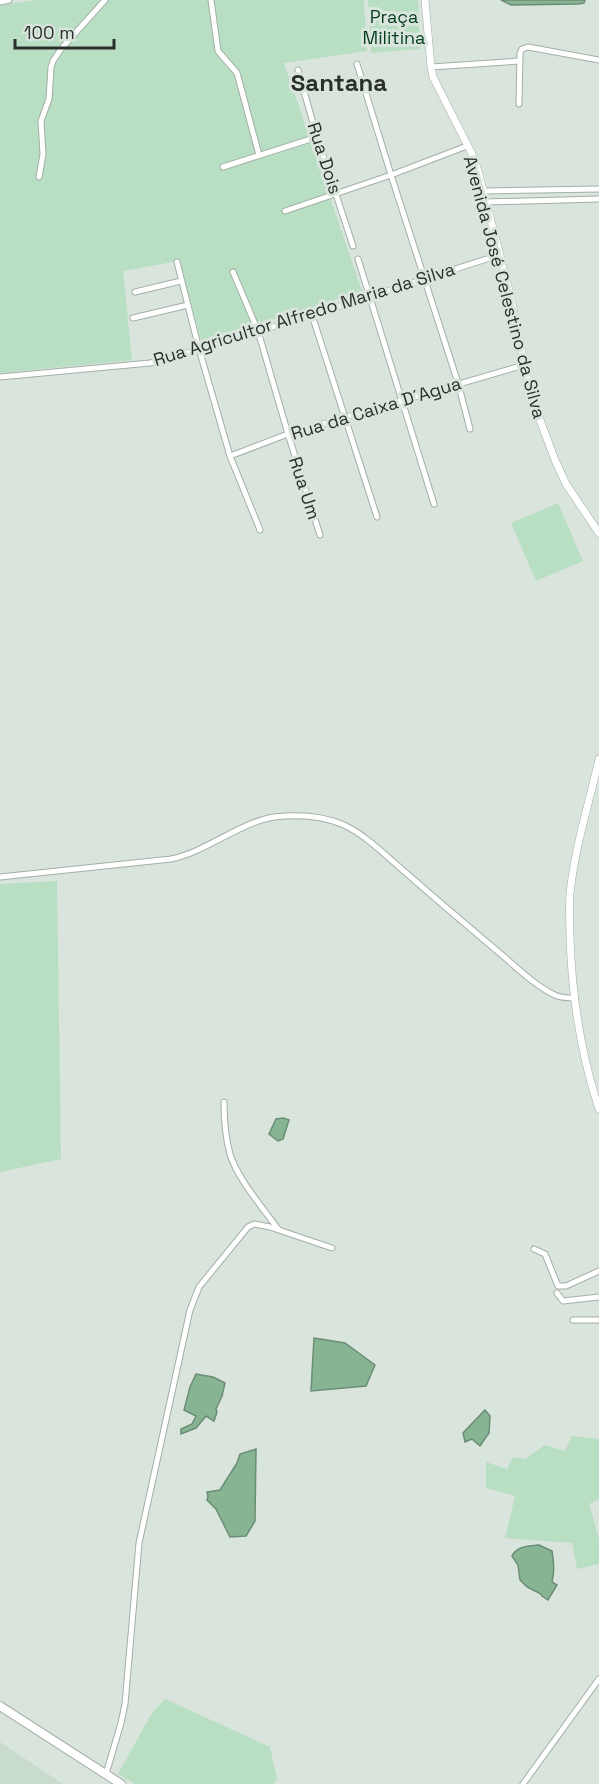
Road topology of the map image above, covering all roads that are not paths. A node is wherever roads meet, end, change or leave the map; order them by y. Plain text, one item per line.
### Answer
1 (9, 0) edge
2 (105, 0) edge
3 (211, 0) edge
4 (425, 0) edge
5 (0, 1) edge
6 (599, 60) edge
7 (520, 61) junction
8 (357, 64) dead end
9 (431, 68) junction
10 (298, 70) dead end
11 (519, 104) dead end
12 (317, 137) junction
13 (467, 146) junction
14 (259, 155) junction
15 (223, 167) dead end
16 (391, 175) junction
17 (39, 177) dead end
18 (599, 189) edge
19 (483, 191) junction
20 (337, 194) junction
21 (599, 199) edge
22 (485, 202) junction
23 (285, 211) dead end
24 (353, 246) dead end
25 (499, 255) junction
26 (358, 259) dead end
27 (177, 262) dead end
28 (233, 272) dead end
29 (424, 278) junction
30 (181, 281) junction
31 (135, 292) dead end
32 (369, 296) junction
33 (188, 305) junction
34 (312, 315) junction
35 (133, 318) dead end
36 (258, 331) junction
37 (199, 348) junction
38 (524, 365) junction
39 (0, 377) edge
40 (458, 383) junction
41 (402, 400) junction
42 (346, 418) junction
43 (470, 429) dead end
44 (288, 434) junction
45 (230, 456) junction
46 (434, 504) dead end
47 (377, 518) dead end
48 (260, 530) dead end
49 (599, 533) edge
50 (320, 535) dead end
51 (599, 759) edge
52 (0, 877) edge
53 (575, 998) junction
54 (224, 1102) dead end
55 (599, 1109) edge
56 (279, 1231) junction
57 (332, 1248) dead end
58 (534, 1249) dead end
59 (599, 1271) edge
60 (557, 1293) dead end
61 (599, 1297) edge
62 (573, 1320) dead end
63 (599, 1320) edge
64 (599, 1679) edge
65 (0, 1706) edge
66 (106, 1774) junction
67 (121, 1784) edge
68 (523, 1784) edge

1 - 5 street
2 - 17 street
3 - 14 street
4 - 9 street, Avenida José Celestino da Silva
6 - 7 street
7 - 9 street
7 - 11 street
8 - 16 street
9 - 13 street, Avenida José Celestino da Silva
10 - 12 street, Rua Dois
12 - 14 street
12 - 20 street, Rua Dois
13 - 16 street
13 - 19 street, Avenida José Celestino da Silva
14 - 15 street
16 - 20 street
16 - 29 street
18 - 19 street
19 - 22 street, Avenida José Celestino da Silva
20 - 23 street
20 - 24 street, Rua Dois
21 - 22 street
22 - 25 street, Avenida José Celestino da Silva
25 - 29 street, Rua Agricultor Alfredo Maria da Silva
25 - 38 street, Avenida José Celestino da Silva
26 - 32 street
27 - 30 street
28 - 36 street, Rua Um
29 - 32 street, Rua Agricultor Alfredo Maria da Silva
29 - 40 street
30 - 31 street
30 - 33 street
32 - 34 street, Rua Agricultor Alfredo Maria da Silva
32 - 41 street
33 - 35 street
33 - 37 street
34 - 36 street, Rua Agricultor Alfredo Maria da Silva
34 - 42 street
36 - 37 street, Rua Agricultor Alfredo Maria da Silva
36 - 44 street, Rua Um
37 - 39 street, Rua Agricultor Alfredo Maria da Silva
37 - 45 street
38 - 40 street, Rua da Caixa D´Agua
38 - 49 street, Avenida José Celestino da Silva
40 - 41 street, Rua da Caixa D´Agua
40 - 43 street
41 - 42 street, Rua da Caixa D´Agua
41 - 46 street
42 - 44 street, Rua da Caixa D´Agua
42 - 47 street
44 - 45 street, Rua da Caixa D´Agua
44 - 50 street, Rua Um
45 - 48 street
51 - 53 street
52 - 53 street
53 - 55 street
54 - 56 street
56 - 57 street
56 - 66 street
58 - 59 street
60 - 61 street
62 - 63 street
64 - 68 street
65 - 66 main road
66 - 67 main road

